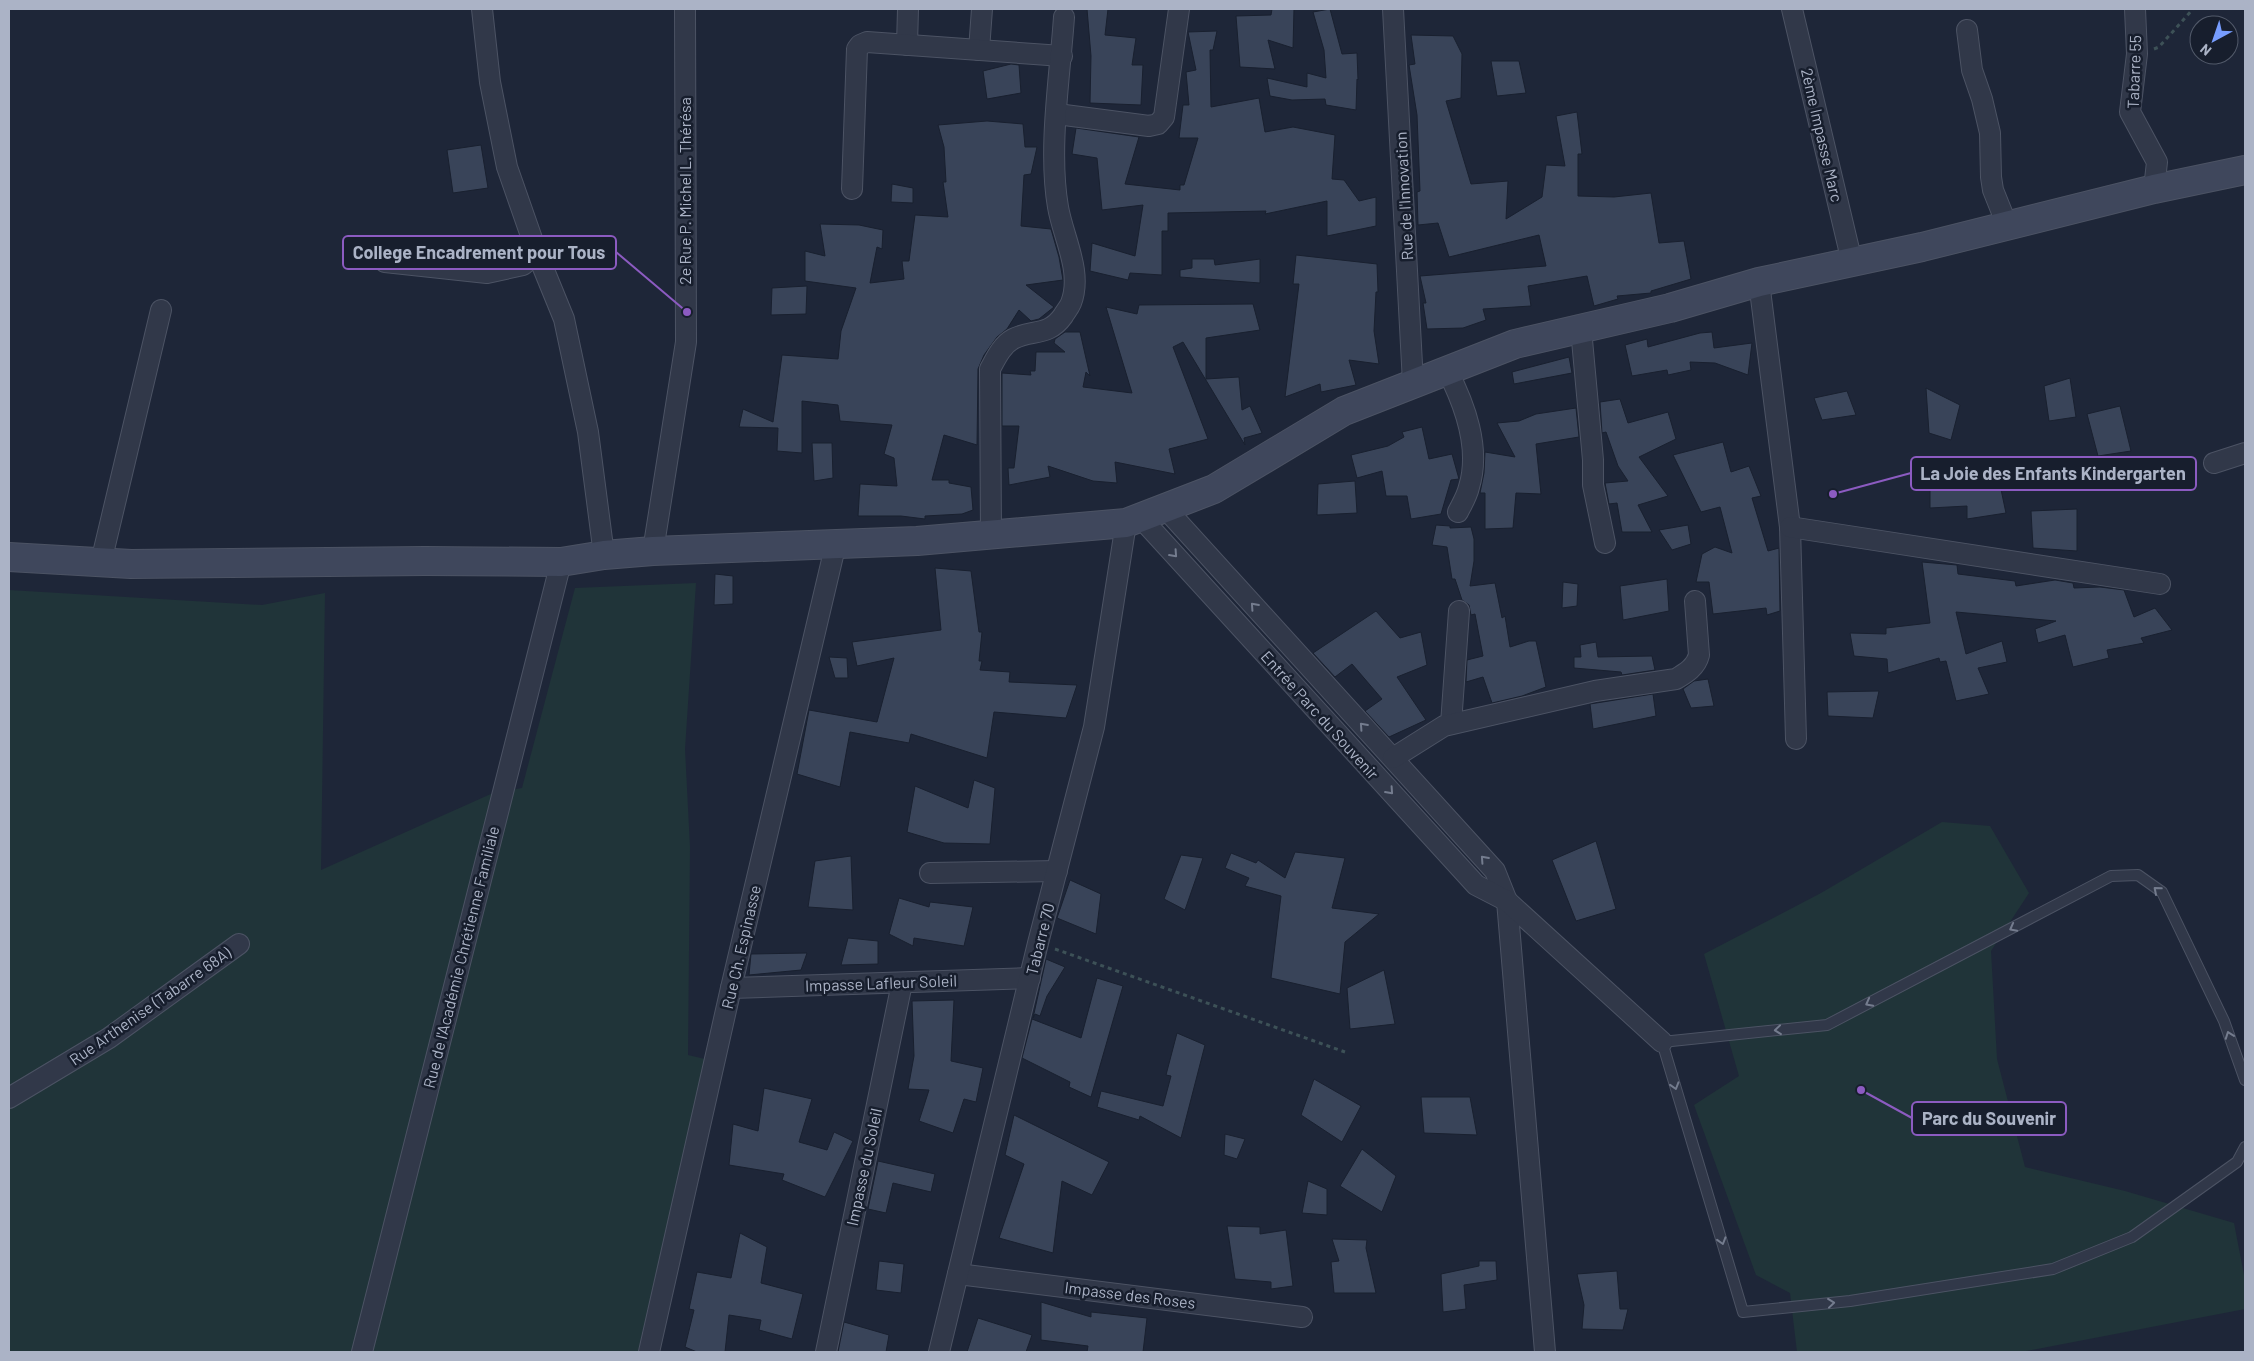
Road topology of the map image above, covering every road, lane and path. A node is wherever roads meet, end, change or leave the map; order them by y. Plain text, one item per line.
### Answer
1 (482, 9) edge
2 (685, 9) edge
3 (908, 9) edge
4 (982, 9) edge
5 (1179, 9) edge
6 (1393, 9) edge
7 (1792, 9) edge
8 (2135, 9) edge
9 (2194, 9) edge
10 (1064, 17) dead end
11 (1967, 30) dead end
12 (907, 45) junction
13 (2159, 47) dead end
14 (979, 50) junction
15 (1062, 56) junction
16 (1058, 114) junction
17 (2245, 170) edge
18 (852, 189) dead end
19 (2154, 189) junction
20 (2007, 226) junction
21 (537, 253) junction
22 (385, 262) dead end
23 (1852, 262) junction
24 (1759, 282) junction
25 (161, 310) dead end
26 (1581, 329) junction
27 (1447, 370) junction
28 (1413, 383) junction
29 (2245, 453) edge
30 (2214, 463) dead end
31 (1166, 509) junction
32 (1458, 512) dead end
33 (1133, 521) junction
34 (1790, 527) junction
35 (991, 534) junction
36 (836, 543) junction
37 (1605, 543) dead end
38 (653, 551) junction
39 (604, 555) junction
40 (9, 557) edge
41 (101, 562) junction
42 (561, 562) junction
43 (2160, 584) dead end
44 (1695, 601) dead end
45 (1460, 611) dead end
46 (1452, 724) junction
47 (1796, 738) dead end
48 (1393, 758) junction
49 (1057, 871) junction
50 (930, 873) dead end
51 (1507, 902) junction
52 (1038, 943) junction
53 (239, 944) dead end
54 (1030, 978) junction
55 (902, 982) junction
56 (731, 988) junction
57 (1662, 1042) junction
58 (1345, 1052) dead end
59 (2245, 1080) edge
60 (9, 1098) edge
61 (2245, 1147) edge
62 (958, 1274) junction
63 (1302, 1316) dead end
64 (362, 1352) edge
65 (649, 1352) edge
66 (826, 1352) edge
67 (939, 1352) edge
68 (1545, 1352) edge

1 - 21 street
2 - 38 street, 2e Rue P. Michel L. Thérésa
3 - 12 street
4 - 14 street
5 - 16 street
6 - 28 street, Rue de l'Innovation
7 - 23 street, 2ème Impasse Marc
8 - 19 street, Tabarre 55
9 - 13 path
10 - 15 street
11 - 20 street
12 - 14 street
12 - 18 street
14 - 15 street
15 - 16 street
16 - 35 street
17 - 19 main road
19 - 20 main road
20 - 23 main road
21 - 22 street
21 - 39 street
23 - 24 main road
24 - 26 main road
24 - 34 street
25 - 41 street
26 - 27 main road
26 - 37 street
27 - 28 main road
27 - 32 street
28 - 31 main road
29 - 30 street
31 - 33 main road
48 -> 31 street, Entrée Parc du Souvenir
33 - 35 main road
33 - 49 street, Tabarre 70
33 -> 51 street, Entrée Parc du Souvenir
34 - 43 street
34 - 47 street
35 - 36 main road
36 - 38 main road
36 - 56 street, Rue Ch. Espinasse
38 - 39 main road
39 - 42 main road
40 - 41 main road
41 - 42 main road
42 - 64 street, Rue de l'Académie Chrétienne Familiale
44 - 46 street
45 - 46 street
46 - 48 street
51 -> 48 street, Entrée Parc du Souvenir
49 - 50 street
49 - 52 street, Tabarre 70
51 - 57 street, Entrée Parc du Souvenir
51 - 68 street
52 - 54 street, Tabarre 70
52 - 58 path
53 - 60 street, Rue Arthenise (Tabarre 68A)
54 - 55 street, Impasse Lafleur Soleil
54 - 62 street, Tabarre 70
55 - 56 street, Impasse Lafleur Soleil
55 - 66 street, Impasse du Soleil
56 - 65 street, Rue Ch. Espinasse
59 -> 57 lane
57 -> 61 lane
62 - 63 street, Impasse des Roses
62 - 67 street, Tabarre 70

